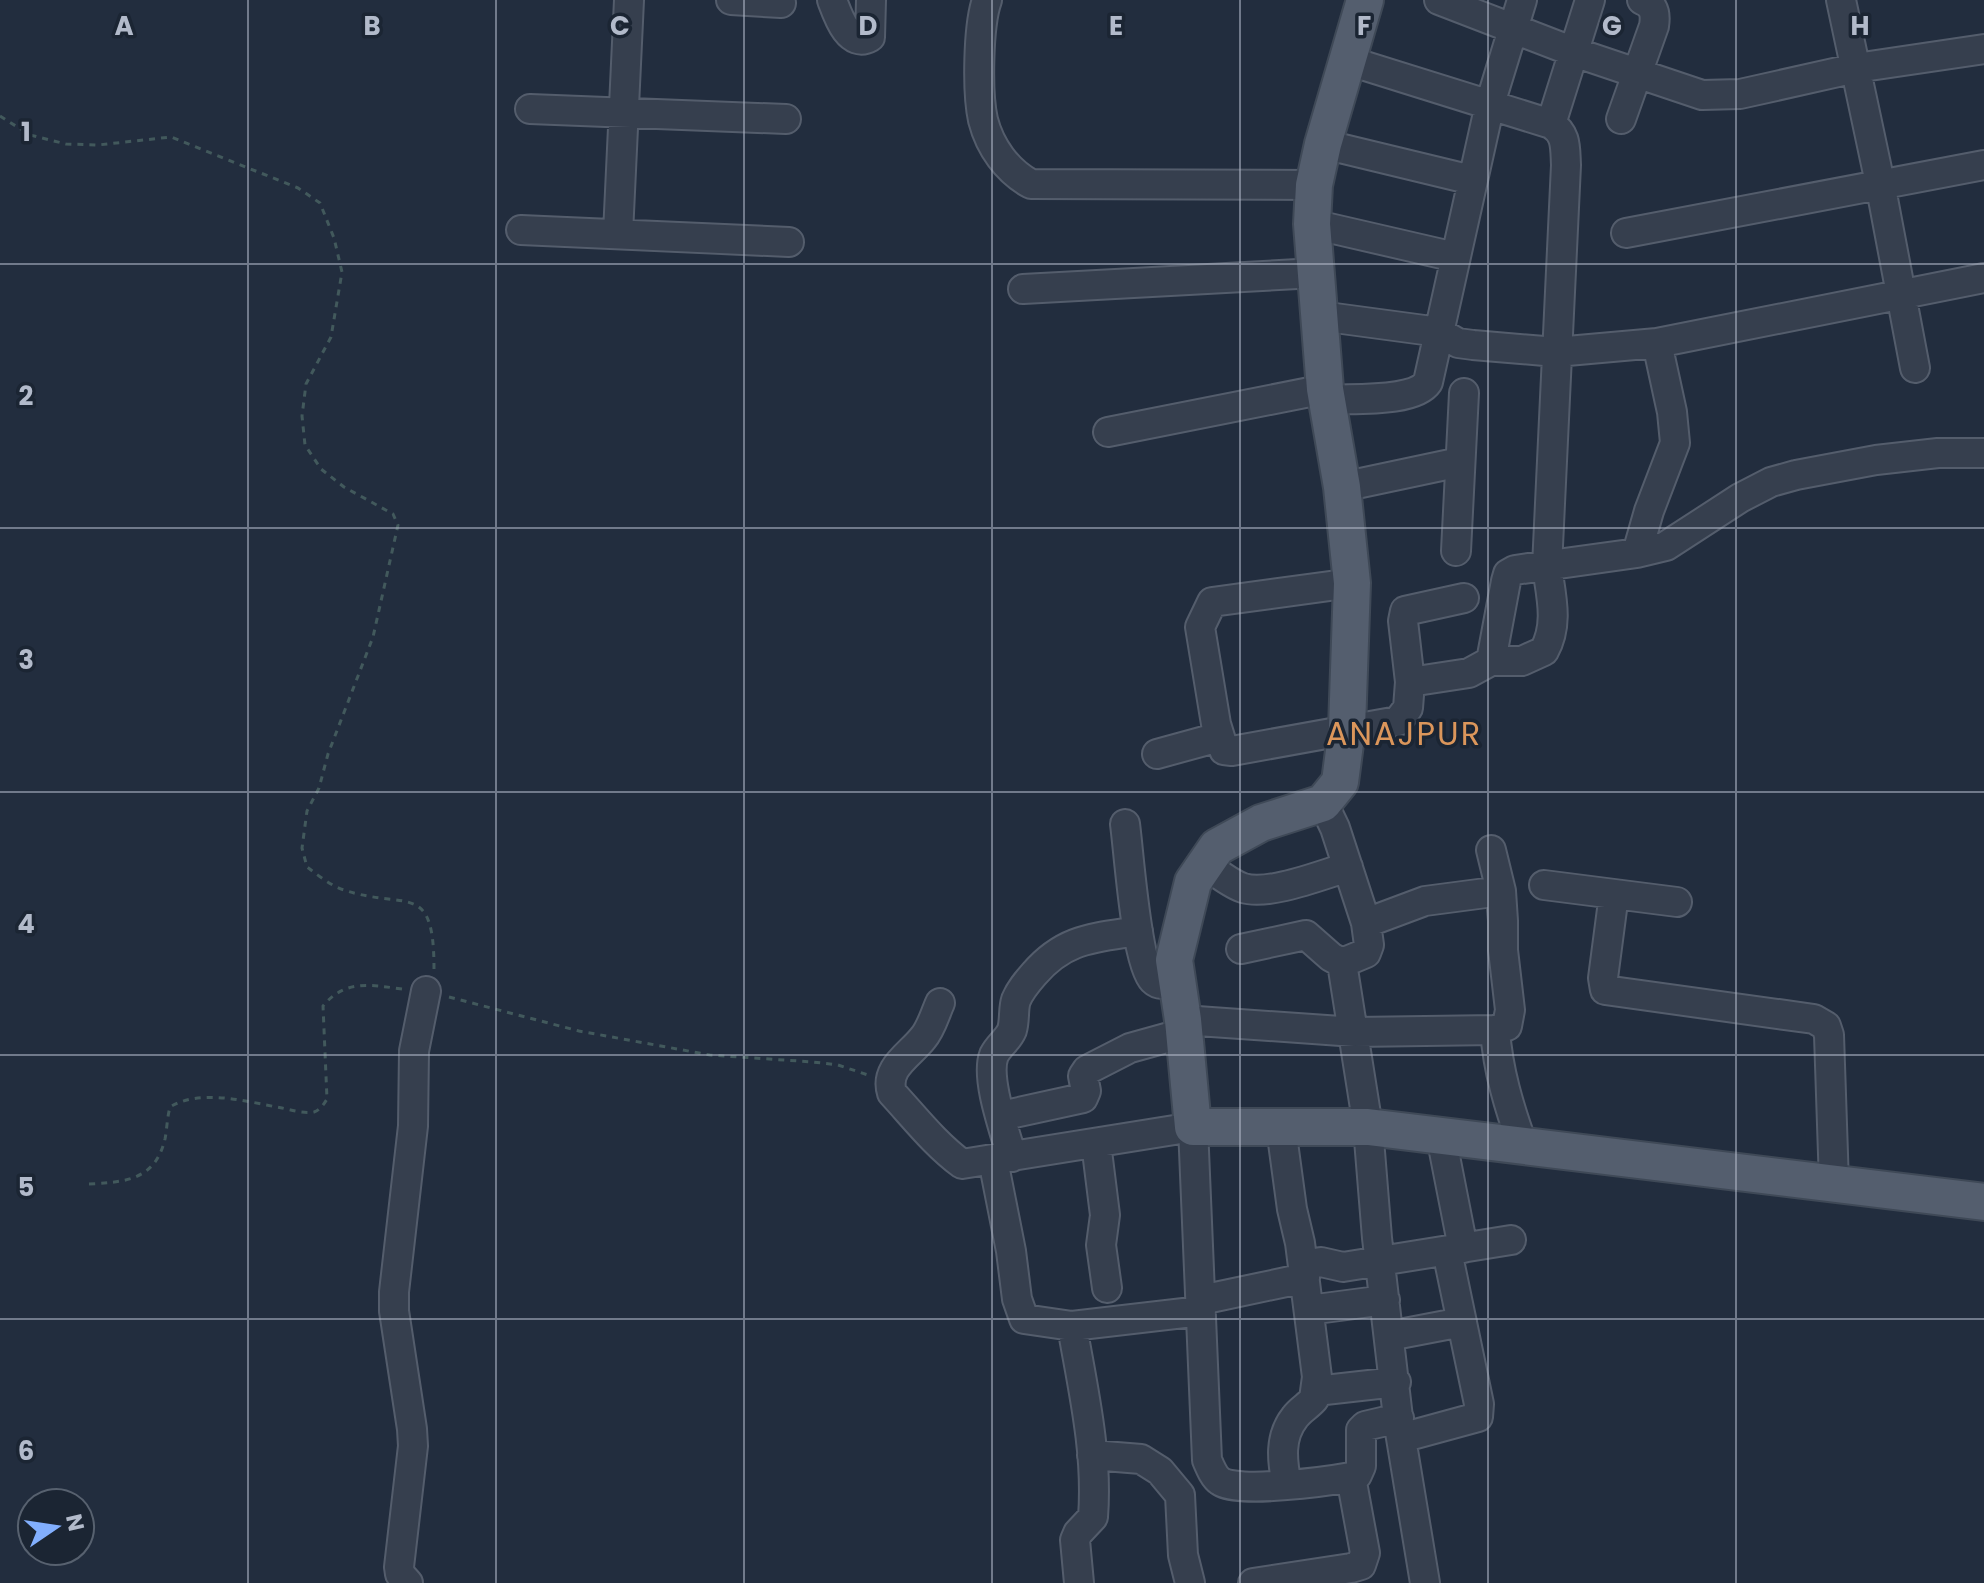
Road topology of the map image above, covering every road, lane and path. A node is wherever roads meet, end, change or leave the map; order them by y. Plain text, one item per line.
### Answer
1 (629, 0) edge
2 (731, 0) edge
3 (832, 0) edge
4 (871, 0) edge
5 (987, 0) edge
6 (1365, 0) edge
7 (1439, 0) edge
8 (1522, 0) edge
9 (1590, 0) edge
10 (1642, 0) edge
11 (1841, 0) edge
12 (781, 3) dead end
13 (1514, 28) junction
14 (1984, 49) edge
15 (1574, 52) junction
16 (1346, 60) junction
17 (1856, 68) junction
18 (1637, 74) junction
19 (1490, 104) junction
20 (530, 109) dead end
21 (624, 114) junction
22 (0, 116) edge
23 (786, 119) dead end
24 (1621, 119) dead end
25 (1551, 124) junction
26 (1323, 144) junction
27 (1984, 165) edge
28 (1472, 180) junction
29 (1880, 183) junction
30 (1314, 185) junction
31 (1312, 224) junction
32 (521, 230) dead end
33 (1626, 233) dead end
34 (618, 234) junction
35 (789, 242) dead end
36 (1455, 257) junction
37 (1316, 273) junction
38 (1984, 278) edge
39 (1023, 289) dead end
40 (1901, 295) junction
41 (1320, 316) junction
42 (1439, 332) junction
43 (1657, 343) junction
44 (1556, 352) junction
45 (1915, 368) dead end
46 (1464, 393) dead end
47 (1326, 394) junction
48 (1108, 432) dead end
49 (1984, 453) edge
50 (1460, 462) junction
51 (1342, 487) junction
52 (1651, 549) junction
53 (1456, 551) dead end
54 (1547, 567) junction
55 (1352, 583) junction
56 (1464, 598) dead end
57 (1491, 661) junction
58 (1410, 682) junction
59 (1347, 728) junction
60 (1219, 737) junction
61 (1157, 754) dead end
62 (1323, 803) junction
63 (1125, 824) dead end
64 (1491, 850) dead end
65 (1205, 864) junction
66 (1348, 867) junction
67 (1544, 885) dead end
68 (1501, 891) junction
69 (1614, 894) junction
70 (1677, 902) dead end
71 (1366, 923) junction
72 (1138, 931) junction
73 (1241, 949) dead end
74 (1342, 963) junction
75 (1177, 981) junction
76 (426, 991) junction
77 (940, 1003) dead end
78 (1183, 1027) junction
79 (1495, 1030) junction
80 (1355, 1032) junction
81 (890, 1086) junction
82 (1001, 1116) junction
83 (1193, 1127) junction
84 (1368, 1127) junction
85 (1281, 1128) junction
86 (1441, 1136) junction
87 (1096, 1143) junction
88 (1523, 1146) junction
89 (1002, 1159) junction
90 (89, 1184) dead end
91 (1834, 1184) junction
92 (1984, 1202) edge
93 (1511, 1240) dead end
94 (1455, 1249) junction
95 (1380, 1261) junction
96 (1304, 1271) junction
97 (1107, 1288) dead end
98 (1385, 1300) junction
99 (1201, 1306) junction
100 (1309, 1310) junction
101 (1462, 1322) junction
102 (1072, 1326) junction
103 (1389, 1336) junction
104 (1396, 1382) junction
105 (1316, 1391) junction
106 (1400, 1428) junction
107 (1092, 1455) junction
108 (1207, 1460) junction
109 (1351, 1477) junction
110 (1287, 1485) junction
111 (1180, 1495) junction
112 (408, 1583) edge
113 (1079, 1583) edge
114 (1190, 1583) edge
115 (1253, 1583) edge
116 (1425, 1583) edge

1 - 21 street
2 - 12 street
3 - 4 street
5 - 30 street
6 - 16 main road
7 - 13 street
8 - 13 street
9 - 15 street
10 - 18 street
11 - 17 street
13 - 15 street
13 - 19 street
14 - 17 street
15 - 18 street
15 - 25 street
16 - 19 street
16 - 26 main road
17 - 18 street
17 - 29 street
18 - 24 street
19 - 25 street
19 - 28 street
20 - 21 street
21 - 23 street
21 - 34 street
22 - 76 path
25 - 44 street
26 - 28 street
26 - 30 main road
27 - 29 street
28 - 36 street
29 - 33 street
29 - 40 street
30 - 31 main road
31 - 36 street
31 - 37 main road
32 - 34 street
34 - 35 street
36 - 42 street
37 - 39 street
37 - 41 main road
38 - 40 street
40 - 43 street
40 - 45 street
41 - 42 street
41 - 47 main road
42 - 44 street
42 - 47 street
43 - 44 street
43 - 52 street
44 - 54 street
46 - 50 street
47 - 48 street
47 - 51 main road
49 - 52 street
50 - 51 street
50 - 53 street
51 - 55 main road
52 - 54 street
54 - 57 street
54 - 57 street
55 - 59 main road
55 - 60 street
56 - 58 street
57 - 58 street
58 - 59 street
59 - 60 street
59 - 62 main road
60 - 61 street
62 - 65 main road
62 - 66 street
63 - 72 street
64 - 68 street
65 - 66 street
65 - 75 main road
66 - 71 street
67 - 69 street
68 - 71 street
68 - 79 street
69 - 70 street
69 - 91 street
71 - 74 street
72 - 75 street
72 - 82 street
73 - 74 street
74 - 80 street
75 - 78 main road
76 - 81 path
76 - 90 path
76 - 112 street
77 - 81 street
78 - 80 street
78 - 82 street
78 - 83 main road
79 - 80 street
79 - 88 street
80 - 84 street
81 - 89 street
82 - 89 street
83 - 85 main road
83 - 87 street
83 - 99 street
84 - 85 main road
84 - 86 main road
84 - 95 street
85 - 96 street
86 - 88 main road
86 - 94 street
87 - 89 street
87 - 97 street
88 - 91 main road
89 - 102 street
91 - 92 main road
93 - 94 street
94 - 95 street
94 - 101 street
95 - 96 street
95 - 98 street
96 - 99 street
96 - 100 street
98 - 100 street
98 - 103 street
99 - 102 street
99 - 108 street
100 - 105 street
101 - 103 street
101 - 106 street
102 - 107 street
103 - 104 street
104 - 105 street
104 - 106 street
105 - 110 street
106 - 109 street
106 - 116 street
107 - 111 street
107 - 113 street
108 - 110 street
108 - 111 street
109 - 110 street
109 - 115 street
111 - 114 street

